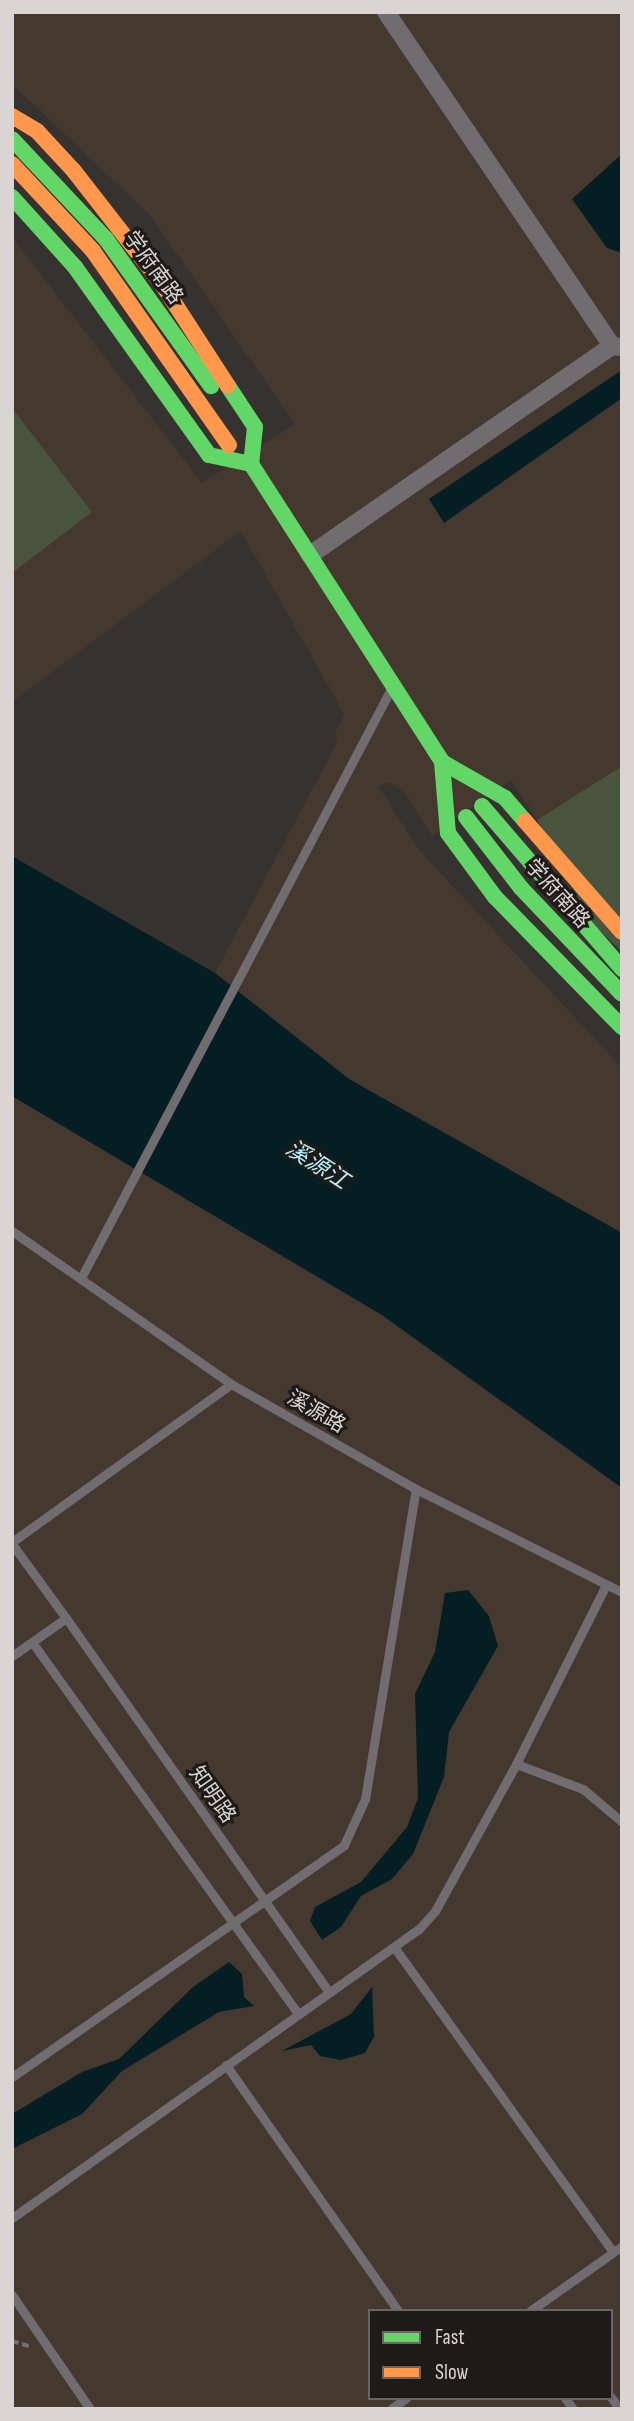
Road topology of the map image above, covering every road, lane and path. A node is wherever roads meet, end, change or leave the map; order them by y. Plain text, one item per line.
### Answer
1 (386, 12) edge
2 (12, 116) edge
3 (12, 139) edge
4 (12, 164) edge
5 (12, 197) edge
6 (617, 346) edge
7 (244, 435) dead end
8 (229, 445) dead end
9 (251, 464) junction
10 (310, 555) junction
11 (393, 685) junction
12 (442, 762) junction
13 (482, 806) dead end
14 (466, 817) dead end
15 (622, 932) edge
16 (622, 969) edge
17 (622, 994) edge
18 (622, 1027) edge
19 (12, 1231) edge
20 (81, 1278) junction
21 (231, 1384) junction
22 (416, 1489) junction
23 (12, 1543) edge
24 (606, 1585) junction
25 (622, 1592) edge
26 (66, 1618) junction
27 (32, 1642) junction
28 (12, 1656) edge
29 (516, 1764) junction
30 (622, 1822) edge
31 (264, 1901) junction
32 (232, 1923) junction
33 (394, 1947) junction
34 (329, 1992) junction
35 (298, 2014) junction
36 (226, 2065) junction
37 (12, 2077) edge
38 (12, 2218) edge
39 (622, 2246) edge
40 (612, 2252) junction
41 (12, 2295) edge
42 (544, 2301) junction
43 (397, 2309) edge
44 (533, 2309) edge
45 (550, 2309) edge
46 (90, 2409) edge

1 - 6 street
2 - 9 main road
3 - 7 main road, 学府南路
4 - 8 main road, 学府南路
5 - 9 main road
6 - 10 street
9 - 10 main road
10 - 11 main road
11 - 12 main road
11 - 20 lane
12 - 15 main road
12 - 18 main road
13 - 16 main road, 学府南路
14 - 17 main road, 学府南路
19 - 20 lane, 溪源路
20 - 21 lane, 溪源路
21 - 22 lane, 溪源路
21 - 23 lane
22 - 24 lane, 溪源路
22 - 31 lane
23 - 26 lane, 知明路
24 - 25 lane, 溪源路
24 - 29 lane
26 - 27 lane
26 - 31 lane, 知明路
27 - 28 lane
27 - 32 lane
29 - 30 lane
29 - 33 lane
31 - 32 lane
31 - 34 lane, 知明路
32 - 35 lane
32 - 37 lane
33 - 34 lane
33 - 40 lane
34 - 35 lane
35 - 36 lane
36 - 38 lane
36 - 43 lane
39 - 40 lane
40 - 42 lane
41 - 46 lane
42 - 44 lane
42 - 45 lane

